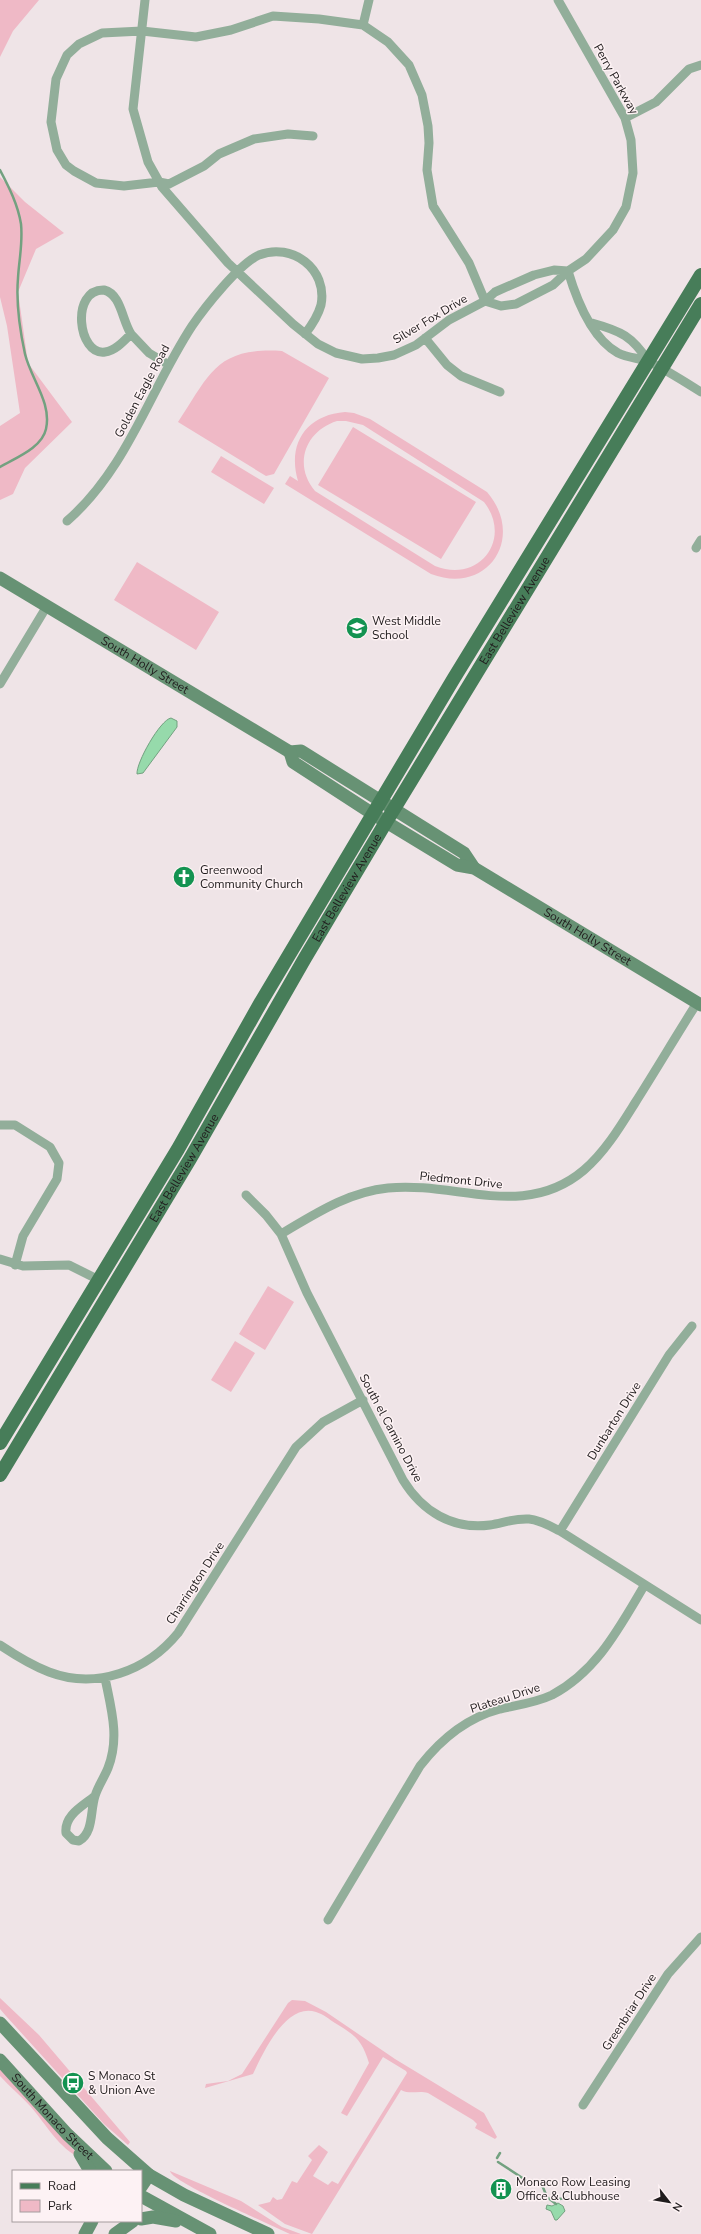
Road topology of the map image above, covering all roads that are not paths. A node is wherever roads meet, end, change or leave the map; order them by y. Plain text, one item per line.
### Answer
1 (145, 0) edge
2 (369, 0) edge
3 (558, 0) edge
4 (363, 25) junction
5 (142, 31) junction
6 (701, 65) edge
7 (625, 118) junction
8 (313, 136) dead end
9 (158, 182) junction
10 (568, 271) junction
11 (238, 272) junction
12 (701, 275) edge
13 (485, 301) junction
14 (701, 304) edge
15 (592, 323) junction
16 (131, 334) junction
17 (305, 334) junction
18 (425, 338) junction
19 (649, 362) junction
20 (169, 365) junction
21 (662, 370) junction
22 (500, 392) dead end
23 (701, 392) edge
24 (67, 521) dead end
25 (0, 578) edge
26 (47, 606) junction
27 (0, 684) edge
28 (290, 752) junction
29 (381, 800) junction
30 (394, 808) junction
31 (373, 814) junction
32 (386, 822) junction
33 (474, 868) junction
34 (699, 1004) edge
35 (0, 1125) edge
36 (246, 1195) dead end
37 (280, 1234) junction
38 (0, 1259) edge
39 (15, 1265) junction
40 (99, 1280) junction
41 (692, 1326) dead end
42 (363, 1400) junction
43 (0, 1443) edge
44 (0, 1476) edge
45 (560, 1531) junction
46 (644, 1586) junction
47 (701, 1620) edge
48 (0, 1645) edge
49 (105, 1678) junction
50 (95, 1796) junction
51 (328, 1920) dead end
52 (701, 1937) edge
53 (0, 2023) edge
54 (0, 2060) edge
55 (583, 2105) dead end
56 (60, 2126) junction
57 (130, 2167) edge
58 (89, 2170) edge
59 (105, 2170) edge
60 (142, 2172) edge
61 (149, 2175) junction
62 (142, 2186) edge
63 (142, 2197) edge
64 (142, 2218) edge
65 (87, 2222) edge
66 (91, 2222) edge
67 (118, 2222) edge
68 (132, 2222) edge
69 (191, 2225) junction
70 (81, 2234) edge
71 (85, 2234) edge
72 (112, 2234) edge
73 (115, 2234) edge
74 (210, 2234) edge
75 (268, 2234) edge

1 - 5 street, Silver Fox Drive
2 - 4 street
3 - 7 street, Perry Parkway
4 - 5 street, Silver Fox Drive
4 - 13 street, Silver Fox Drive
5 - 9 street, Silver Fox Drive
5 - 9 street, Silver Fox Drive
6 - 7 street
7 - 10 street, Perry Parkway
8 - 9 street, Silver Fox Drive
9 - 11 street, Silver Fox Drive
10 - 13 street
10 - 13 street, Perry Parkway
10 - 15 street
11 - 17 street, Silver Fox Drive
11 - 17 street, Golden Eagle Road
11 - 20 street, Golden Eagle Road
12 - 19 main road, East Belleview Avenue
13 - 18 street, Silver Fox Drive
14 - 21 main road, East Belleview Avenue
15 - 19 street
15 - 19 street
16 - 16 street
16 - 20 street
17 - 18 street, Silver Fox Drive
18 - 22 street
19 - 21 street
19 - 29 main road, East Belleview Avenue
20 - 24 street, Golden Eagle Road
21 - 23 street
21 - 30 main road, East Belleview Avenue
25 - 26 street, South Holly Street
26 - 27 street
26 - 28 street, South Holly Street
28 - 29 street, South Holly Street
28 - 31 street, South Holly Street
29 - 30 street, South Holly Street
29 - 31 main road, East Belleview Avenue
30 - 32 main road, East Belleview Avenue
30 - 33 street, South Holly Street
31 - 32 street, South Holly Street
31 - 40 main road, East Belleview Avenue
32 - 33 street, South Holly Street
32 - 44 main road, East Belleview Avenue
33 - 34 street, South Holly Street
34 - 37 street, Piedmont Drive
35 - 39 street
36 - 37 street, South el Camino Drive
37 - 42 street, South el Camino Drive
38 - 39 street
39 - 40 street
40 - 43 main road, East Belleview Avenue
41 - 45 street, Dunbarton Drive
42 - 45 street, South el Camino Drive
42 - 49 street, Charrington Drive
45 - 46 street, South el Camino Drive
46 - 47 street, South el Camino Drive
46 - 51 street, Plateau Drive
48 - 49 street, Charrington Drive
49 - 50 street
50 - 50 street
52 - 55 street, Greenbriar Drive
53 - 57 street, South Monaco Street
54 - 56 street, South Monaco Street
56 - 58 street
56 - 59 street, South Monaco Street
60 - 61 street, South Monaco Street
61 - 62 street
61 - 75 street, South Monaco Street
63 - 69 street
64 - 69 street
65 - 70 street
66 - 71 street
67 - 72 street
68 - 73 street
69 - 74 street

